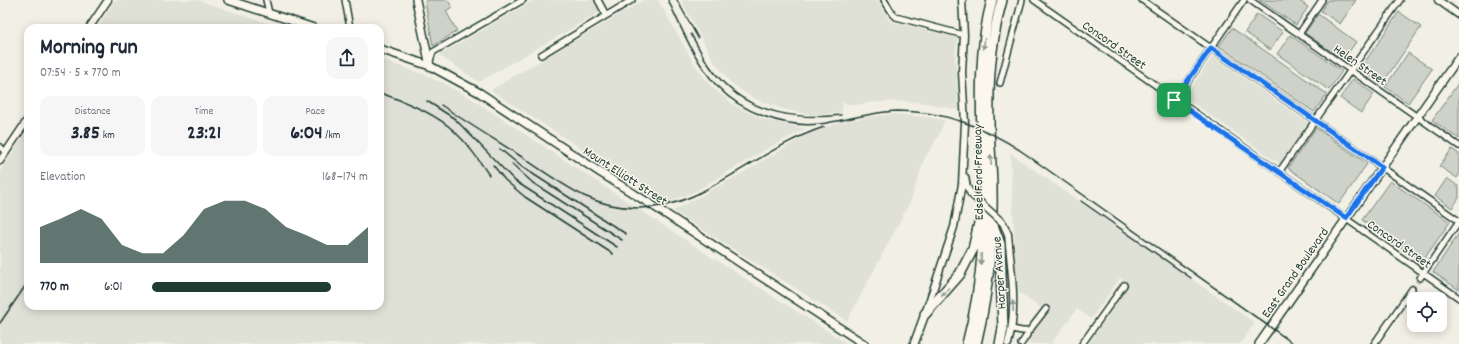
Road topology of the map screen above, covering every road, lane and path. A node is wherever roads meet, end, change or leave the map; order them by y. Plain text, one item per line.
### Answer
1 (108, 0) edge
2 (228, 0) edge
3 (266, 0) edge
4 (345, 0) edge
5 (416, 0) edge
6 (523, 0) edge
7 (598, 0) edge
8 (632, 0) edge
9 (884, 0) edge
10 (962, 0) edge
11 (992, 0) edge
12 (1002, 0) edge
13 (1022, 0) edge
14 (1034, 0) edge
15 (1142, 0) edge
16 (1244, 0) edge
17 (1250, 0) edge
18 (1322, 0) edge
19 (1400, 0) edge
20 (1438, 0) edge
21 (269, 13) junction
22 (1459, 15) edge
23 (606, 16) junction
24 (92, 24) edge
25 (302, 24) edge
26 (349, 24) edge
27 (1299, 34) junction
28 (964, 35) junction
29 (1211, 48) junction
30 (384, 50) edge
31 (541, 55) dead end
32 (1459, 57) edge
33 (430, 66) junction
34 (1351, 70) junction
35 (1000, 83) dead end
36 (1174, 100) junction
37 (1417, 117) junction
38 (1316, 120) junction
39 (24, 125) edge
40 (1459, 146) edge
41 (0, 147) edge
42 (6, 152) junction
43 (0, 161) edge
44 (1382, 167) junction
45 (964, 168) junction
46 (1279, 172) junction
47 (971, 194) junction
48 (960, 197) junction
49 (984, 206) junction
50 (1346, 218) junction
51 (1459, 221) edge
52 (991, 222) junction
53 (1423, 273) junction
54 (1420, 278) tunnel mouth
55 (1124, 285) dead end
56 (1412, 289) tunnel mouth
57 (1459, 298) edge
58 (1046, 309) dead end
59 (925, 314) junction
60 (1012, 329) junction
61 (1028, 331) junction
62 (864, 344) edge
63 (914, 344) edge
64 (967, 344) edge
65 (976, 344) edge
66 (1000, 344) edge
67 (1008, 344) edge
68 (1021, 344) edge
69 (1082, 344) edge
70 (1259, 344) edge
71 (1374, 344) edge

1 - 24 street
2 - 21 main road
3 - 21 street
4 - 26 street
5 - 33 main road
6 - 33 street
7 - 23 street
8 - 23 street
9 - 28 street
10 - 28 street
11 -> 49 highway, Edsel Ford Freeway
52 -> 12 highway, Edsel Ford Freeway
13 - 35 street
14 - 36 street, Concord Street
15 - 29 street
16 - 29 street
17 - 27 street, Helen Street
18 - 27 street
19 - 34 street
20 - 22 street
21 - 25 main road
23 - 31 street
27 - 34 street, Helen Street
28 - 45 street
29 - 36 street
29 - 38 street
30 - 33 main road, Mount Elliott Street
32 - 37 main road, East Grand Boulevard
33 - 62 main road, Mount Elliott Street
34 - 37 street, Helen Street
34 - 38 street
36 - 46 street, Concord Street
37 - 40 street, Helen Street
37 - 44 main road, East Grand Boulevard
38 - 44 street
38 - 46 street
39 - 42 street
41 - 42 street
42 - 43 street
44 - 50 main road, East Grand Boulevard
44 - 51 street
45 - 47 street
45 - 48 street
46 - 50 street, Concord Street
47 - 48 street
60 -> 47 street, Harper Avenue, bridge
48 - 59 street
49 -> 59 highway
49 -> 64 highway, Edsel Ford Freeway
50 - 53 street, Concord Street
50 - 70 main road, East Grand Boulevard
51 - 53 street
52 - 65 highway, Edsel Ford Freeway
52 - 66 highway
53 - 54 street
53 - 57 street, Concord Street
55 - 69 street
56 - 71 street
58 - 61 street
59 - 63 main road
60 - 61 street
60 - 67 street, Harper Avenue
61 - 68 street

